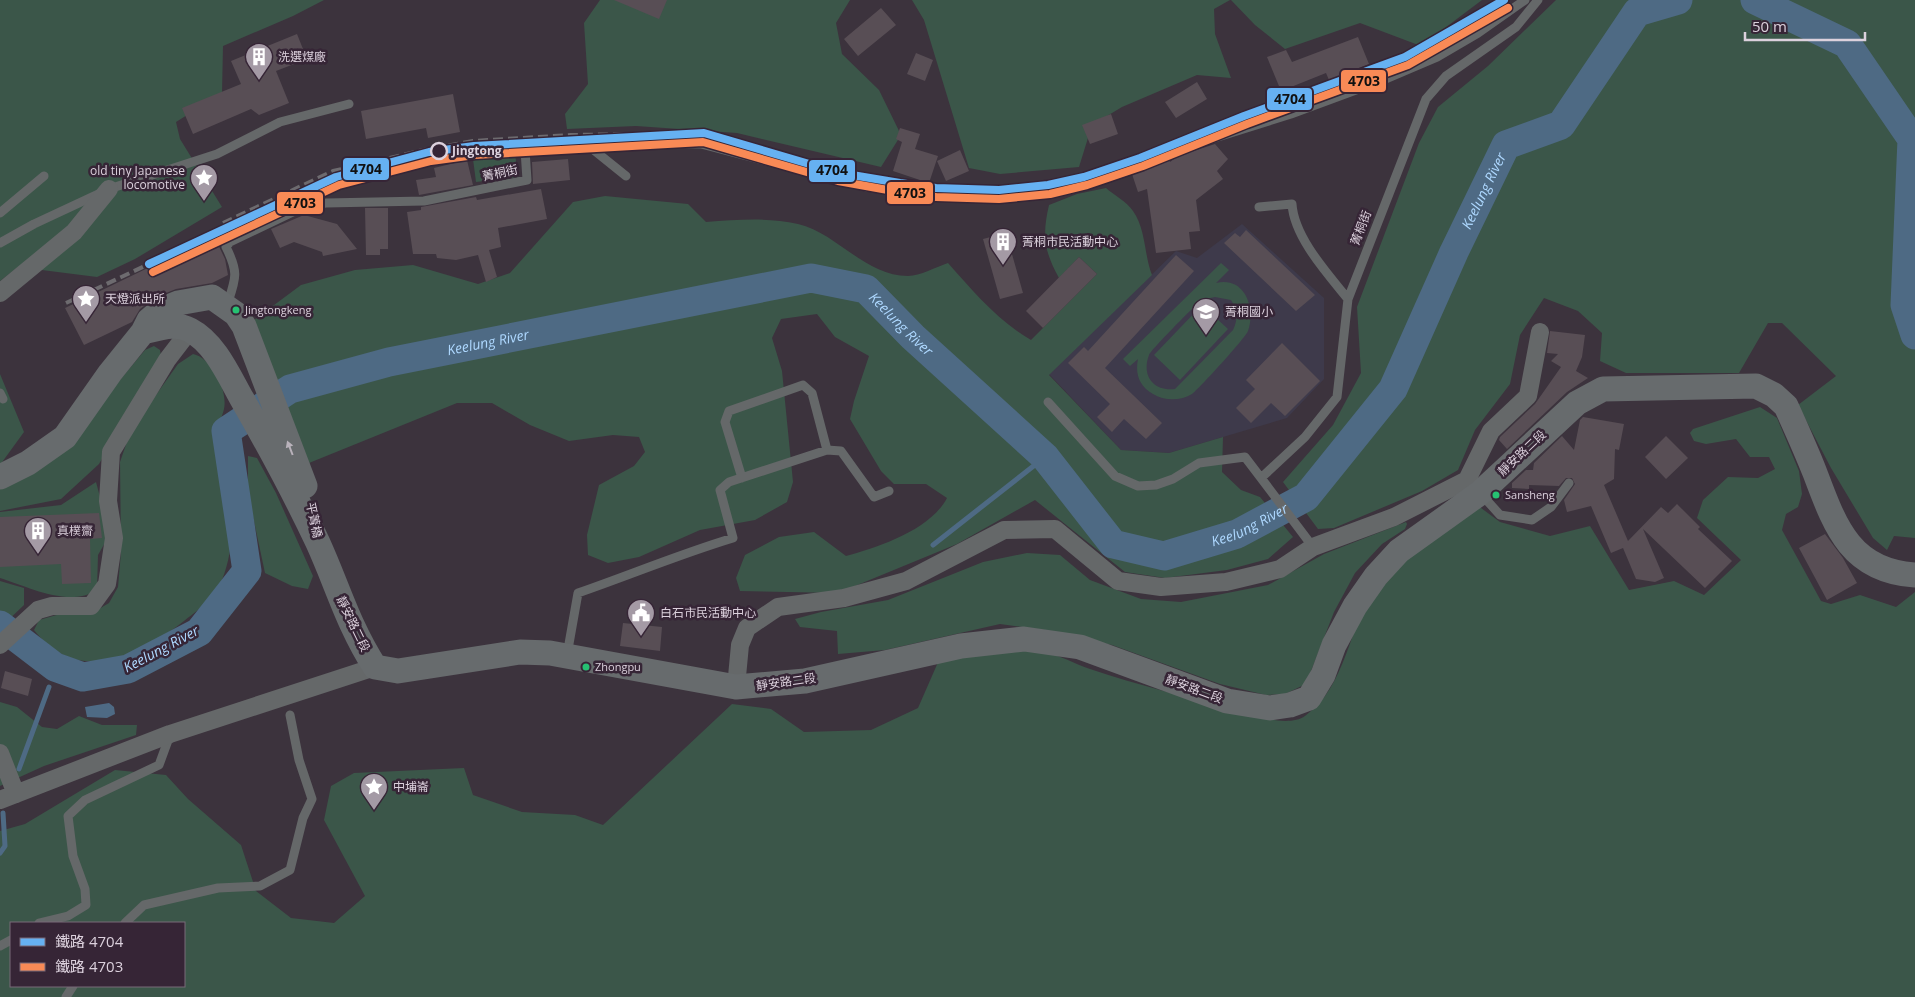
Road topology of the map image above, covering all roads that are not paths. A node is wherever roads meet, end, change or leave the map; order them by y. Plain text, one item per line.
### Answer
1 (1525, 0) edge
2 (1538, 0) edge
3 (349, 104) dead end
4 (590, 147) junction
5 (44, 176) dead end
6 (626, 176) dead end
7 (109, 189) junction
8 (1259, 207) dead end
9 (0, 213) edge
10 (0, 243) edge
11 (0, 293) edge
12 (1348, 299) junction
13 (227, 308) junction
14 (142, 332) junction
15 (1540, 332) dead end
16 (196, 334) junction
17 (1048, 402) dead end
18 (826, 450) junction
19 (0, 477) edge
20 (742, 478) junction
21 (1261, 478) junction
22 (1569, 483) dead end
23 (1473, 486) junction
24 (889, 491) dead end
25 (1309, 540) junction
26 (319, 545) junction
27 (1915, 575) edge
28 (0, 645) edge
29 (567, 656) junction
30 (375, 667) junction
31 (736, 688) junction
32 (290, 715) dead end
33 (170, 734) junction
34 (0, 754) edge
35 (8, 797) edge
36 (43, 922) edge
37 (126, 922) edge

1 - 4 lane, 菁桐街
2 - 12 lane, 菁桐街
3 - 7 lane
4 - 6 lane
4 - 13 lane, 菁桐街
5 - 9 lane
7 - 10 lane
7 - 11 street
8 - 12 lane
12 - 21 lane, 菁桐街
13 - 14 main road
26 -> 13 main road, 平菁橋
14 - 16 main road
14 - 19 main road
15 - 23 street
16 - 26 main road, 平菁橋
16 - 28 street
17 - 21 lane
18 - 20 lane
18 - 20 lane
18 - 24 lane
20 - 29 lane
21 - 25 lane
22 - 23 lane
23 - 25 street
23 - 27 main road, 靜安路二段
23 - 31 main road, 靜安路二段
25 - 31 street
26 - 30 main road, 靜安路二段
29 - 30 main road, 靜安路二段
29 - 31 main road, 靜安路二段
30 - 33 street
32 - 37 lane
33 - 35 street
33 - 36 lane
34 - 35 street

